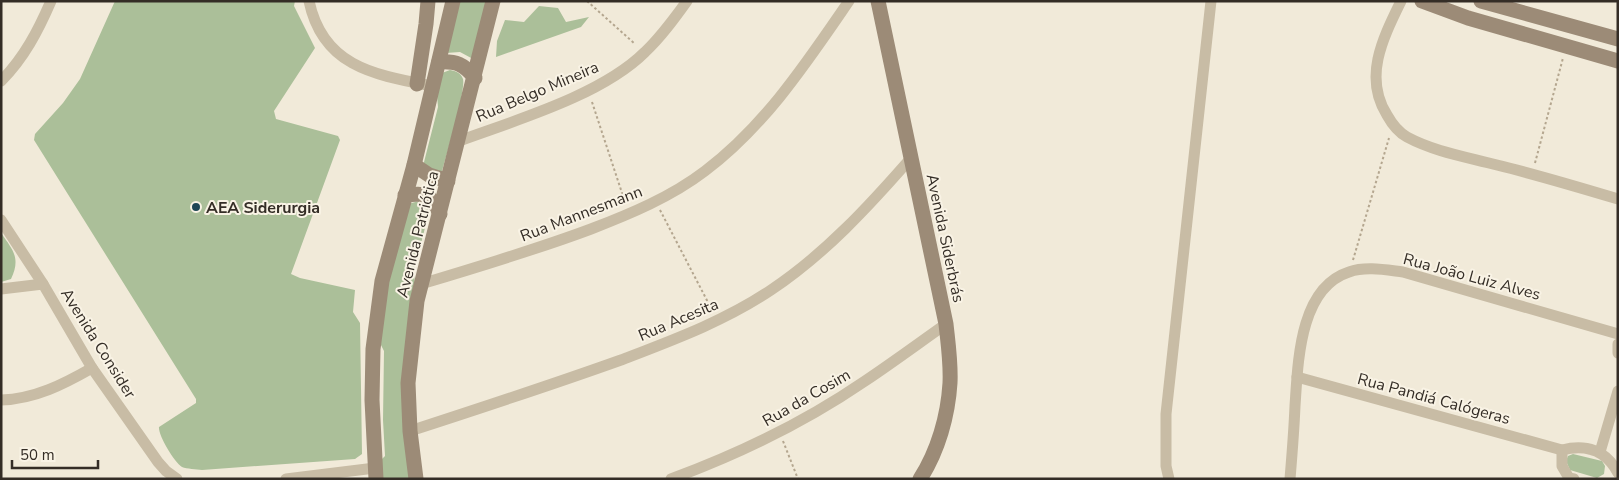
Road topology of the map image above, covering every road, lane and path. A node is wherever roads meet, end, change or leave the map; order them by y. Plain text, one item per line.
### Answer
1 (51, 1) edge
2 (309, 1) edge
3 (428, 1) edge
4 (453, 1) edge
5 (493, 1) edge
6 (587, 1) edge
7 (686, 1) edge
8 (850, 1) edge
9 (878, 1) edge
10 (1211, 1) edge
11 (1401, 1) edge
12 (1422, 1) edge
13 (1474, 1) edge
14 (1481, 1) edge
15 (1468, 18) junction
16 (1618, 39) edge
17 (1566, 46) junction
18 (644, 53) junction
19 (1618, 61) edge
20 (439, 62) junction
21 (474, 78) junction
22 (1, 81) edge
23 (425, 85) junction
24 (588, 90) junction
25 (1393, 126) junction
26 (459, 141) junction
27 (911, 158) junction
28 (414, 165) junction
29 (1532, 173) junction
30 (448, 181) junction
31 (405, 195) junction
32 (1618, 199) edge
33 (655, 202) junction
34 (440, 214) junction
35 (629, 214) junction
36 (1, 220) edge
37 (1349, 272) junction
38 (43, 284) junction
39 (421, 284) junction
40 (1, 289) edge
41 (718, 321) junction
42 (946, 324) junction
43 (1618, 334) edge
44 (1618, 344) edge
45 (1618, 353) edge
46 (92, 368) junction
47 (1297, 377) junction
48 (1618, 391) edge
49 (1, 400) edge
50 (410, 431) junction
51 (779, 432) junction
52 (1562, 450) junction
53 (1600, 452) junction
54 (375, 473) edge
55 (1618, 473) edge
56 (1571, 478) edge
57 (177, 479) edge
58 (286, 479) edge
59 (416, 479) edge
60 (671, 479) edge
61 (798, 479) edge
62 (920, 479) edge
63 (1169, 479) edge
64 (1290, 479) edge

1 - 22 street
2 - 23 street
3 - 23 main road
4 - 20 main road, Avenida Patriótica
5 - 21 main road, Avenida Patriótica
6 - 18 path
7 - 18 street, Rua Belgo Mineira
8 - 33 street, Rua Mannesmann
9 - 27 main road, Avenida Siderbrás
10 - 63 street
11 - 25 street
12 - 15 main road
13 - 15 main road
14 - 16 main road
15 - 17 main road
17 - 19 main road
17 - 29 path
18 - 24 street, Rua Belgo Mineira
20 - 21 main road
20 - 23 main road, Avenida Patriótica
21 - 26 main road, Avenida Patriótica
23 - 28 main road, Avenida Patriótica
24 - 26 street, Rua Belgo Mineira
24 - 35 path
25 - 29 street
25 - 37 path
26 - 30 main road, Avenida Patriótica
27 - 41 street, Rua Acesita
27 - 42 main road, Avenida Siderbrás
28 - 30 main road
28 - 31 main road, Avenida Patriótica
29 - 32 street
30 - 34 main road, Avenida Patriótica
31 - 34 main road
31 - 54 main road, Avenida Patriótica
33 - 35 street, Rua Mannesmann
33 - 41 path
34 - 39 main road, Avenida Patriótica
35 - 39 street, Rua Mannesmann
36 - 38 street, Avenida Consider
37 - 43 street, Rua João Luiz Alves
37 - 47 street, Rua João Luiz Alves
38 - 40 street
38 - 46 street, Avenida Consider
39 - 50 main road, Avenida Patriótica
41 - 50 street, Rua Acesita
42 - 51 street, Rua da Cosim
42 - 62 main road, Avenida Siderbrás
44 - 45 street
46 - 49 street
46 - 57 street, Avenida Consider
47 - 52 street, Rua Pandiá Calógeras
47 - 64 street, Rua João Luiz Alves
48 - 53 street
50 - 59 main road, Avenida Patriótica
51 - 60 street, Rua da Cosim
51 - 61 path
52 - 53 street, Rua Pandiá Calógeras
52 - 56 street
53 - 55 street
54 - 58 street

